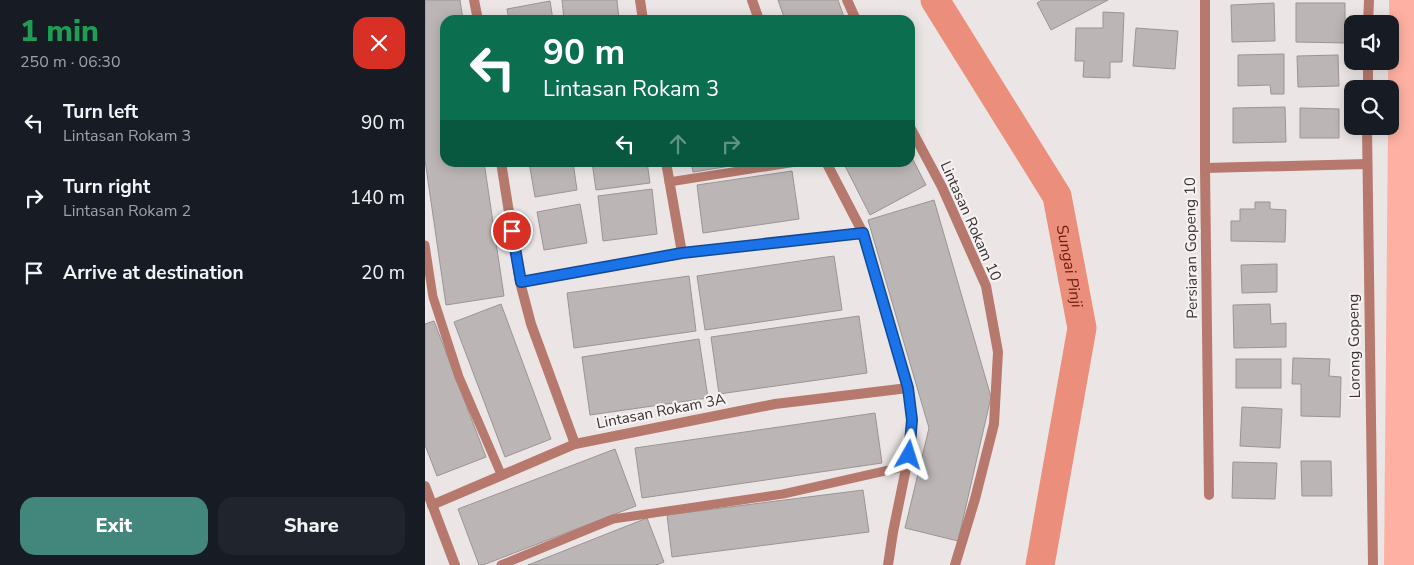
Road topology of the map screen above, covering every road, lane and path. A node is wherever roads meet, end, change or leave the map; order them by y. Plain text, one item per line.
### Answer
1 (475, 0) edge
2 (640, 0) edge
3 (752, 0) edge
4 (847, 0) edge
5 (1205, 0) edge
6 (1369, 0) edge
7 (477, 15) edge
8 (642, 15) edge
9 (757, 15) edge
10 (854, 15) edge
11 (1368, 15) edge
12 (1367, 135) edge
13 (915, 136) edge
14 (1367, 164) junction
15 (502, 167) edge
16 (667, 167) edge
17 (764, 167) edge
18 (830, 167) edge
19 (1205, 168) junction
20 (669, 182) junction
21 (863, 233) junction
22 (425, 245) edge
23 (682, 253) junction
24 (521, 282) junction
25 (908, 388) junction
26 (575, 444) junction
27 (907, 466) junction
28 (501, 474) junction
29 (425, 486) edge
30 (1209, 496) dead end
31 (432, 505) junction
32 (455, 565) edge
33 (501, 565) edge
34 (888, 565) edge
35 (955, 565) edge
36 (1373, 565) edge

1 - 7 street
2 - 8 street
3 - 9 street
4 - 10 street
5 - 19 street, Persiaran Gopeng 10
6 - 11 street
12 - 14 street, Lorong Gopeng
13 - 35 street, Lintasan Rokam 10
14 - 19 street
14 - 36 street, Lorong Gopeng
15 - 24 street
16 - 20 street
17 - 20 lane
18 - 21 street
19 - 30 street, Persiaran Gopeng 10
20 - 23 street
21 - 23 street
21 - 25 street
22 - 28 lane
23 - 24 street
24 - 26 street
25 - 26 street, Lintasan Rokam 3A
25 - 27 street
26 - 28 street, Lintasan Rokam 3A
27 - 33 lane
27 - 34 street
28 - 31 street, Lintasan Rokam 3A
29 - 31 street
31 - 32 street

